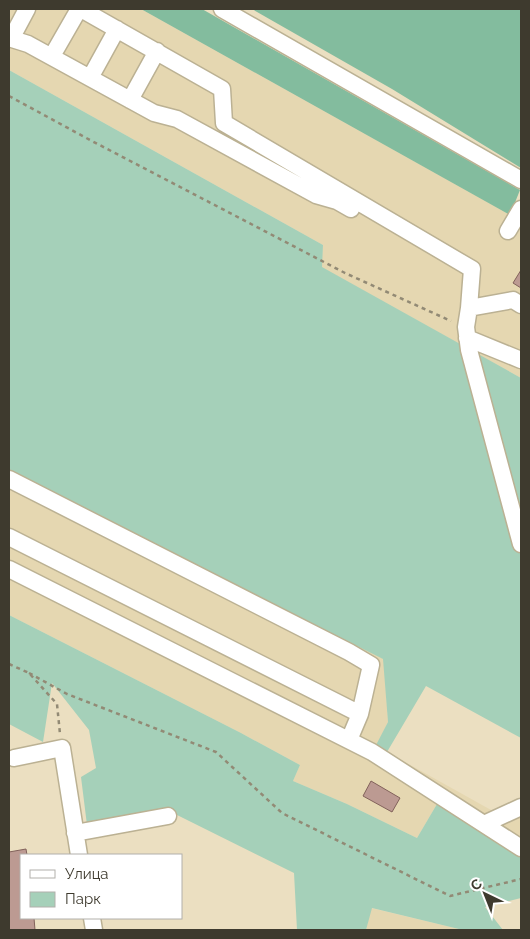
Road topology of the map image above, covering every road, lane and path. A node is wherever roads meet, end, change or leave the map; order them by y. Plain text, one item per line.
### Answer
1 (28, 9) edge
2 (80, 9) edge
3 (222, 9) edge
4 (117, 29) junction
5 (10, 39) edge
6 (156, 51) junction
7 (52, 56) junction
8 (90, 78) junction
9 (9, 96) edge
10 (130, 100) junction
11 (521, 180) edge
12 (521, 209) edge
13 (508, 231) dead end
14 (471, 276) junction
15 (521, 305) edge
16 (469, 308) junction
17 (467, 338) junction
18 (521, 360) edge
19 (9, 479) edge
20 (9, 537) edge
21 (521, 544) edge
22 (9, 569) edge
23 (9, 664) edge
24 (29, 673) junction
25 (360, 714) junction
26 (349, 740) junction
27 (62, 748) junction
28 (14, 758) dead end
29 (521, 807) edge
30 (168, 816) dead end
31 (484, 824) junction
32 (75, 833) junction
33 (521, 848) edge
34 (79, 854) edge
35 (521, 879) edge

1 - 5 street
2 - 4 street
2 - 7 street
3 - 11 street
4 - 6 street
4 - 8 street
5 - 7 street
6 - 10 street
6 - 14 street
7 - 8 street
8 - 10 street
9 - 17 path
10 - 14 street
12 - 13 street
14 - 16 street
15 - 16 street
16 - 17 street
17 - 18 street
17 - 21 street
19 - 25 street
20 - 25 street
22 - 26 street
23 - 24 path
24 - 27 path
24 - 35 path
25 - 26 street
26 - 31 street
27 - 28 street
27 - 32 street
29 - 31 street
30 - 32 street
31 - 33 street
32 - 34 street

